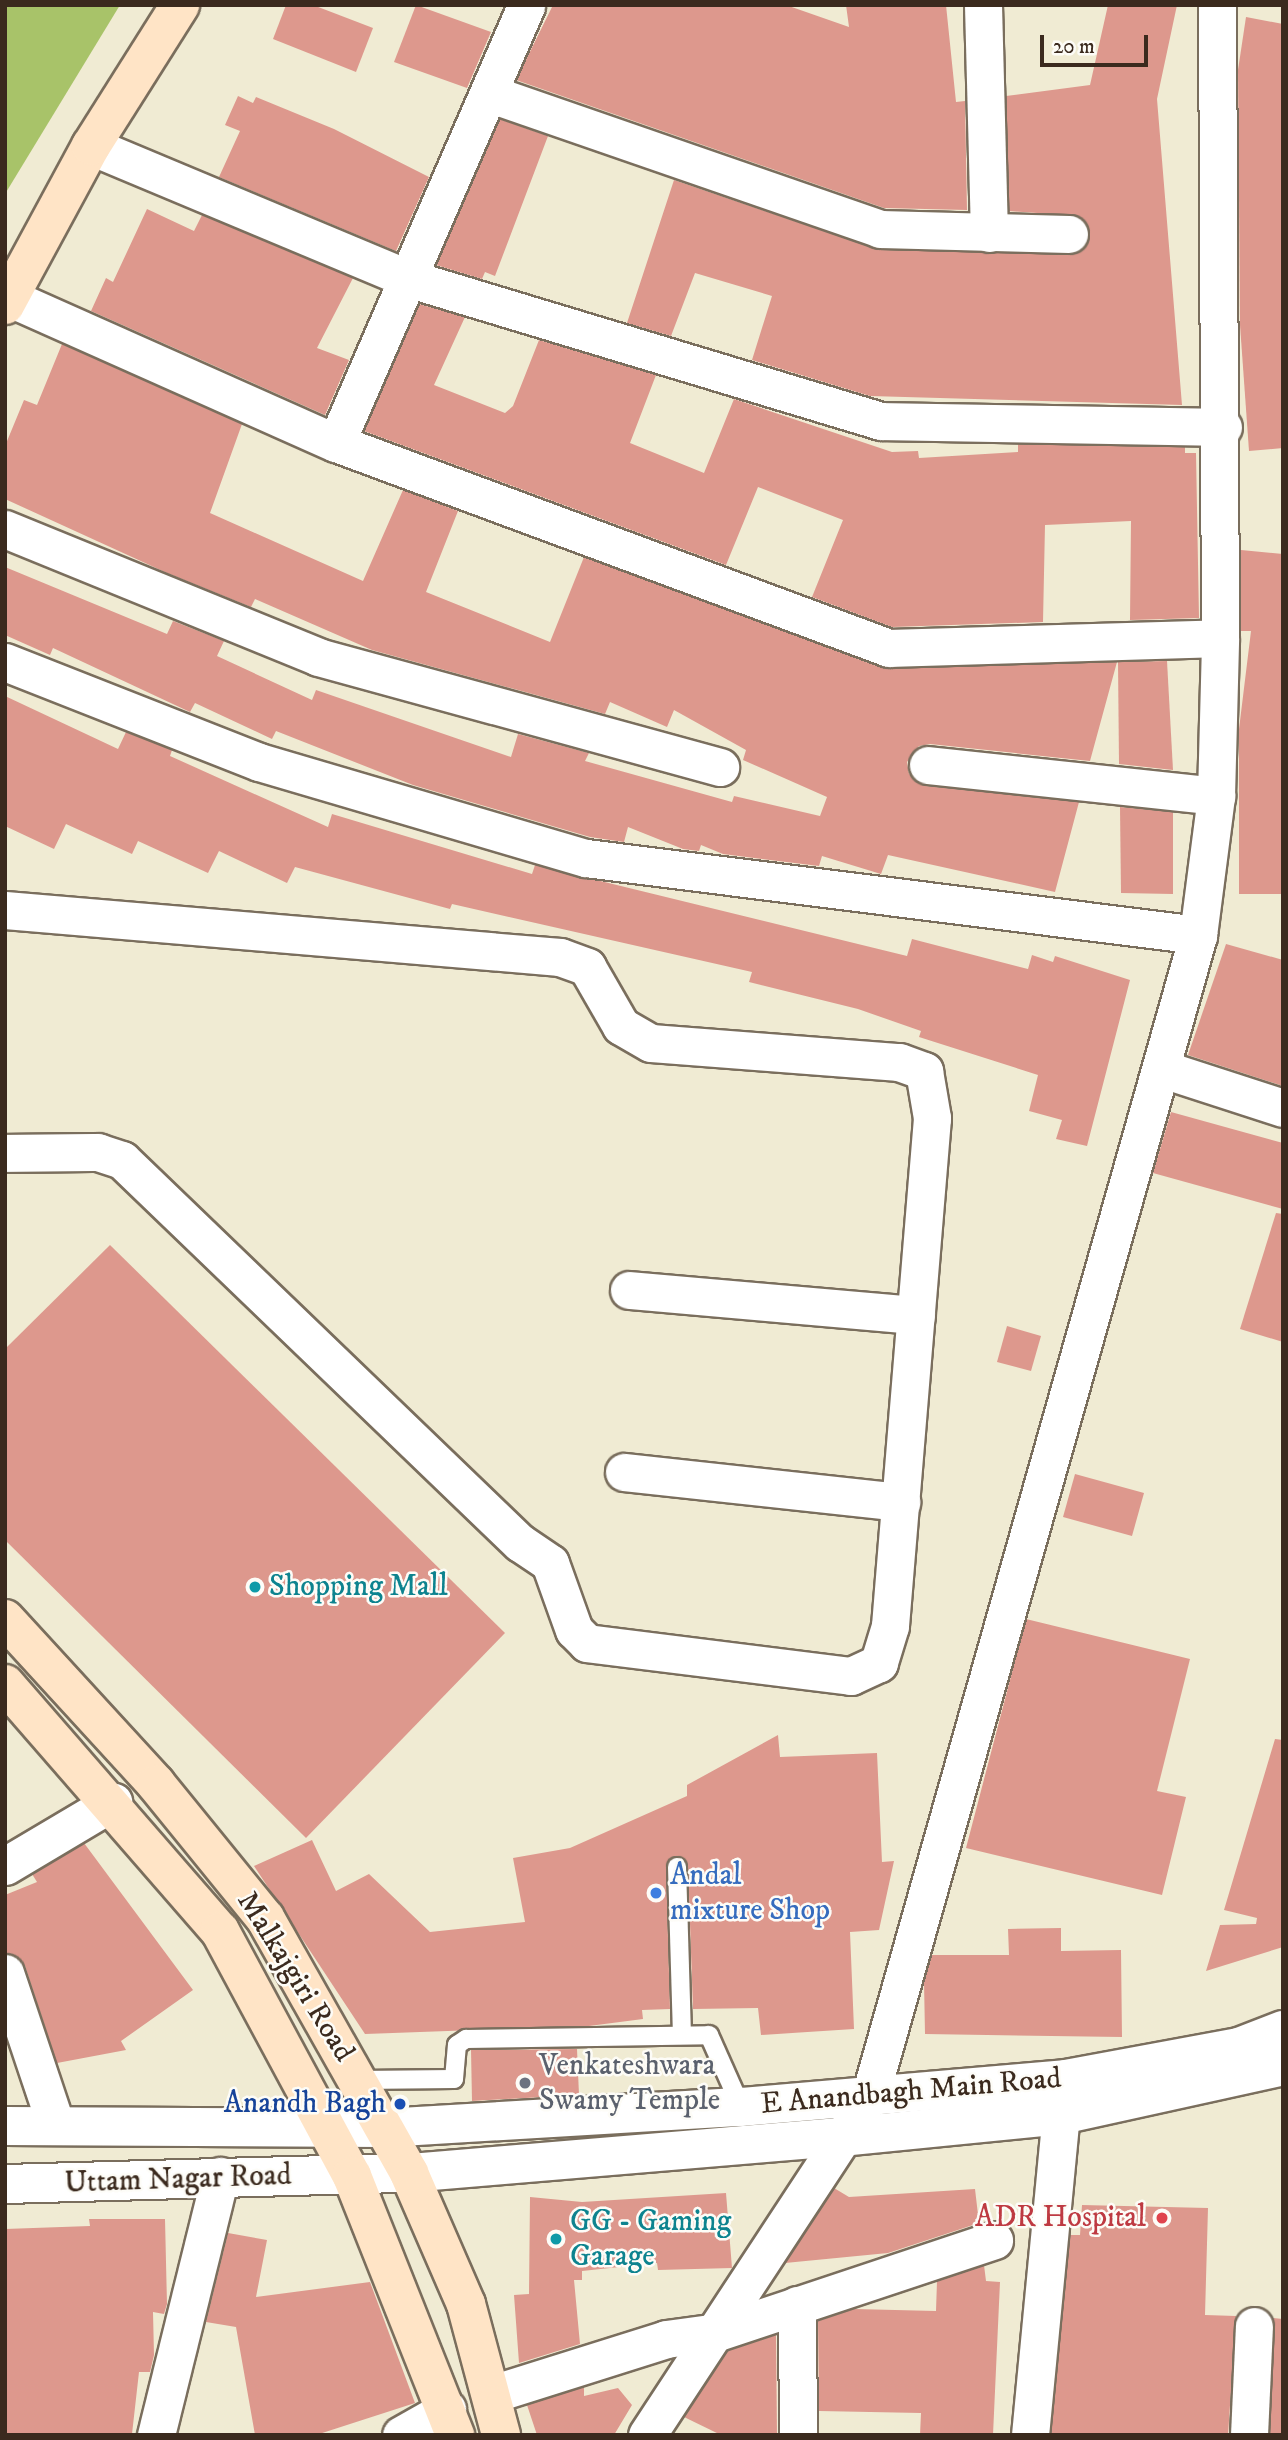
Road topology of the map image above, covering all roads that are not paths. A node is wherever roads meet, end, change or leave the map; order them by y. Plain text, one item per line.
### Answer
1 (180, 5) edge
2 (526, 5) edge
3 (983, 5) edge
4 (1217, 5) edge
5 (491, 94) junction
6 (91, 146) junction
7 (989, 233) junction
8 (1069, 233) dead end
9 (407, 278) junction
10 (8, 301) edge
11 (1223, 427) junction
12 (336, 443) junction
13 (5, 529) edge
14 (1220, 638) junction
15 (5, 662) edge
16 (928, 765) dead end
17 (720, 767) dead end
18 (1216, 796) junction
19 (5, 909) edge
20 (1198, 935) junction
21 (1163, 1069) junction
22 (1283, 1108) edge
23 (5, 1153) edge
24 (629, 1290) dead end
25 (916, 1315) junction
26 (624, 1472) dead end
27 (901, 1502) junction
28 (5, 1619) edge
29 (5, 1684) edge
30 (113, 1802) junction
31 (5, 1866) edge
32 (677, 1867) dead end
33 (5, 1973) edge
34 (1283, 2030) edge
35 (682, 2035) junction
36 (1283, 2066) edge
37 (359, 2080) junction
38 (870, 2096) junction
39 (741, 2107) junction
40 (1061, 2115) junction
41 (56, 2124) junction
42 (5, 2126) edge
43 (324, 2128) junction
44 (384, 2128) junction
45 (842, 2137) junction
46 (410, 2173) junction
47 (220, 2176) junction
48 (352, 2176) junction
49 (5, 2184) edge
50 (995, 2241) dead end
51 (797, 2305) junction
52 (1254, 2326) dead end
53 (718, 2332) junction
54 (492, 2394) junction
55 (451, 2422) edge
56 (659, 2432) edge
57 (156, 2435) edge
58 (401, 2435) edge
59 (501, 2435) edge
60 (798, 2435) edge
61 (1031, 2435) edge
62 (1249, 2435) edge

1 - 6 main road
2 - 5 street
3 - 7 street
4 - 11 street
5 - 7 street
5 - 9 street
6 - 9 street
6 - 10 main road
7 - 8 street
9 - 11 street
9 - 12 street
10 - 12 street
11 - 14 street
12 - 14 street
13 - 17 street
14 - 18 street
15 - 20 street
16 - 18 street
18 - 20 street
19 - 25 street
20 - 21 street
21 - 22 street
21 - 38 street
23 - 27 street
24 - 25 street
25 - 27 street
26 - 27 street
28 - 37 main road, Malkajgiri Road
29 - 30 main road, Malkajgiri Road
30 - 31 street
30 - 43 main road, Malkajgiri Road
32 - 35 lane
33 - 41 street
34 - 38 street, E Anandbagh Main Road
35 - 37 lane
35 - 39 lane
36 - 40 street, E Anandbagh Main Road
37 - 44 main road, Malkajgiri Road
38 - 39 street, E Anandbagh Main Road
38 - 45 street
39 - 44 street, E Anandbagh Main Road
40 - 45 street, E Anandbagh Main Road
40 - 61 street
41 - 42 street, Uttam Nagar Road
41 - 43 street, Uttam Nagar Road
43 - 44 street, E Anandbagh Main Road
43 - 48 main road, Malkajgiri Road
44 - 46 main road, Malkajgiri Road
45 - 46 street, E Anandbagh Main Road
45 - 53 street
46 - 48 street, E Anandbagh Main Road
46 - 54 main road, Malkajgiri Road
47 - 48 street, Uttam Nagar Road
47 - 49 street, Uttam Nagar Road
47 - 57 street
48 - 55 main road, Malkajgiri Road
50 - 51 street
51 - 53 street
51 - 60 street
52 - 62 street
53 - 54 street
53 - 56 street
54 - 59 main road, Malkajgiri Road
55 - 58 street

